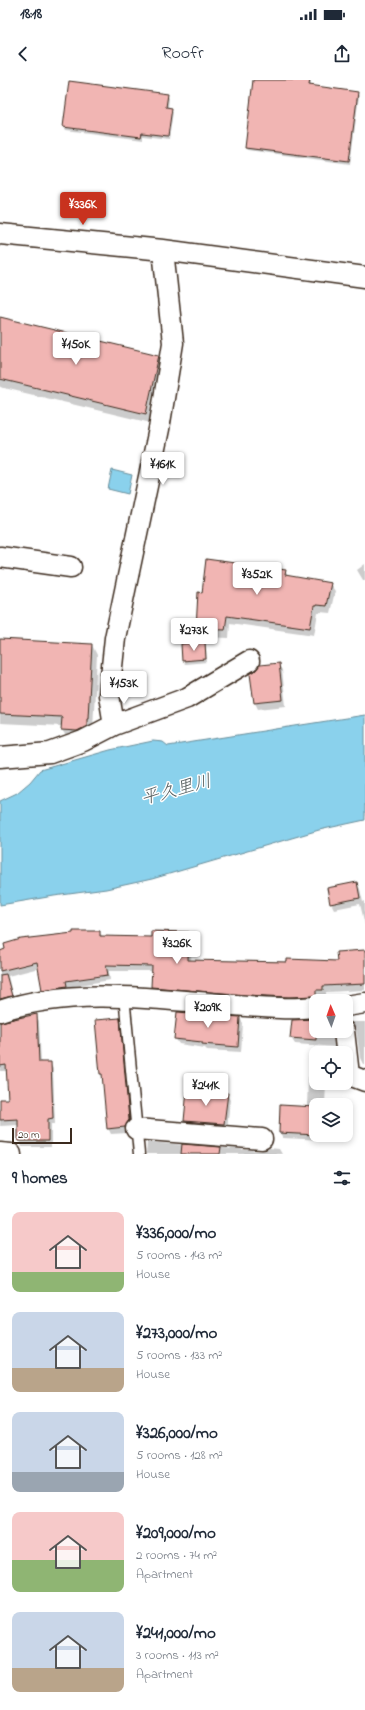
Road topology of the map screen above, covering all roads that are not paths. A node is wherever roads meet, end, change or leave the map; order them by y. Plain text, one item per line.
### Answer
1 (0, 234) edge
2 (163, 250) junction
3 (365, 277) edge
4 (0, 557) edge
5 (71, 566) dead end
6 (250, 661) dead end
7 (114, 725) junction
8 (0, 757) edge
9 (124, 996) junction
10 (365, 1003) edge
11 (353, 1005) edge
12 (309, 1007) edge
13 (0, 1011) edge
14 (345, 1038) edge
15 (365, 1081) edge
16 (136, 1128) junction
17 (262, 1139) dead end
18 (0, 1153) edge
19 (11, 1154) edge
20 (139, 1154) edge

1 - 2 street
2 - 3 street
2 - 7 street
4 - 5 street
6 - 7 street
7 - 8 street
9 - 12 street
9 - 13 street
9 - 16 lane
10 - 11 street
14 - 15 street
16 - 17 street
16 - 20 lane
18 - 19 street

